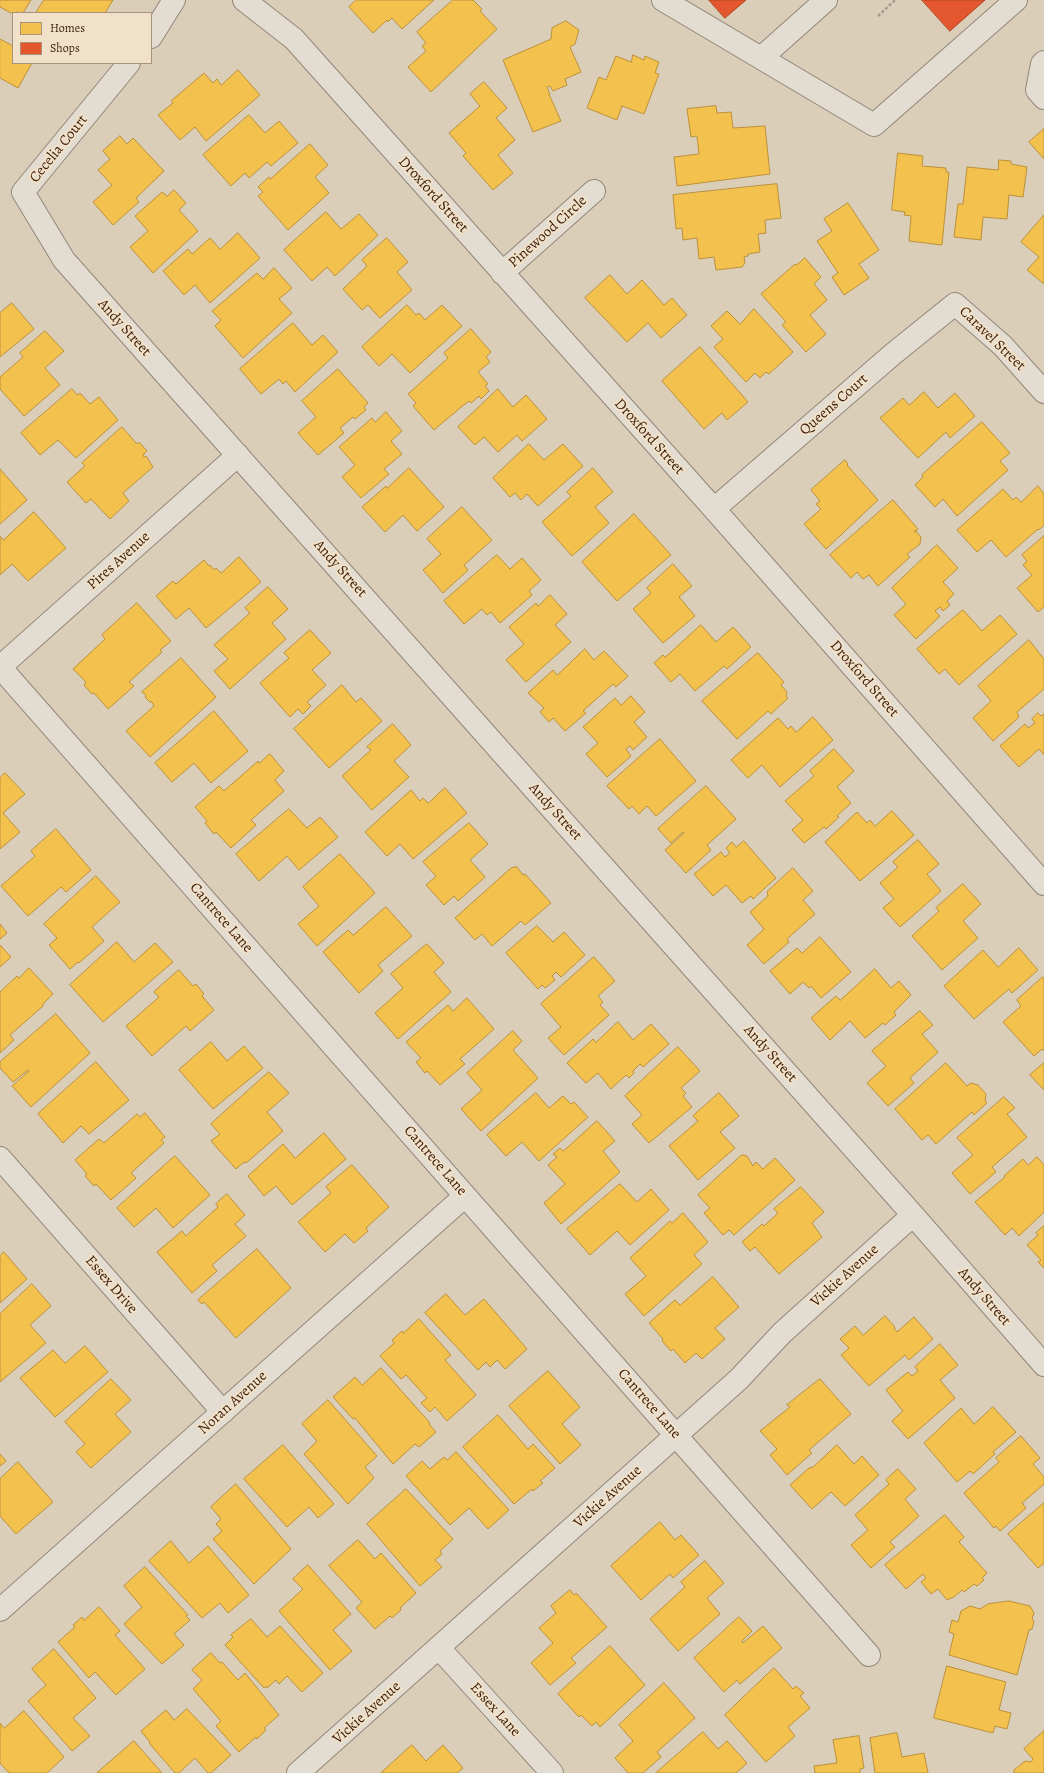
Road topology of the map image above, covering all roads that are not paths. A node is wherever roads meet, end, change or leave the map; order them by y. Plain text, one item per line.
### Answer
1 (174, 0) edge
2 (244, 0) edge
3 (663, 0) edge
4 (826, 0) edge
5 (1016, 0) edge
6 (152, 35) edge
7 (761, 58) junction
8 (1044, 62) edge
9 (128, 64) edge
10 (1044, 98) edge
11 (594, 191) dead end
12 (64, 260) joint
13 (502, 272) junction
14 (955, 304) joint
15 (1044, 392) edge
16 (238, 455) junction
17 (714, 509) junction
18 (0, 667) edge
19 (1044, 884) edge
20 (0, 1158) edge
21 (465, 1196) junction
22 (913, 1215) junction
23 (1044, 1365) edge
24 (223, 1412) junction
25 (676, 1436) junction
26 (0, 1610) edge
27 (439, 1648) junction
28 (869, 1655) dead end
29 (298, 1773) edge
30 (552, 1773) edge

1 - 6 street
2 - 13 street, Droxford Street
3 - 7 street
4 - 7 street
5 - 7 street
8 - 10 street
9 - 12 street, Cecelia Court
11 - 13 street, Pinewood Circle
12 - 16 street, Andy Street
13 - 17 street, Droxford Street
14 - 15 street, Caravel Street
14 - 17 street, Queens Court
16 - 18 street, Pires Avenue
16 - 22 street, Andy Street
17 - 19 street, Droxford Street
18 - 21 street, Cantrece Lane
20 - 24 street, Essex Drive
21 - 24 street, Noran Avenue
21 - 25 street, Cantrece Lane
22 - 23 street, Andy Street
22 - 25 street, Vickie Avenue
24 - 26 street, Noran Avenue
25 - 27 street, Vickie Avenue
25 - 28 street, Cantrece Lane
27 - 29 street, Vickie Avenue
27 - 30 street, Essex Lane

